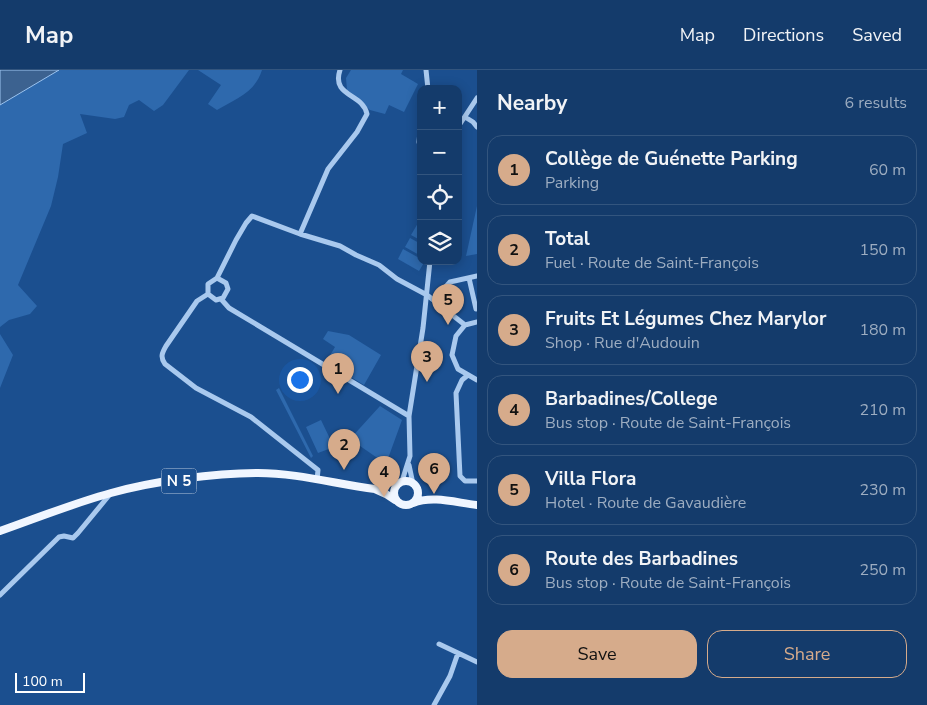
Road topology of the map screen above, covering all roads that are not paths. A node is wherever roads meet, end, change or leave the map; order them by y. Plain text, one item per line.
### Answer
1 (340, 70) edge
2 (426, 70) edge
3 (428, 85) edge
4 (477, 98) edge
5 (465, 117) junction
6 (462, 121) edge
7 (477, 126) edge
8 (300, 234) junction
9 (429, 265) edge
10 (477, 276) edge
11 (217, 278) junction
12 (468, 278) junction
13 (208, 294) junction
14 (427, 295) junction
15 (221, 299) junction
16 (434, 300) junction
17 (476, 309) edge
18 (477, 322) edge
19 (465, 325) junction
20 (468, 375) junction
21 (477, 380) edge
22 (409, 416) junction
23 (409, 462) junction
24 (317, 480) junction
25 (477, 481) edge
26 (399, 484) junction
27 (416, 487) junction
28 (375, 490) junction
29 (112, 492) junction
30 (395, 500) junction
31 (442, 500) junction
32 (413, 503) junction
33 (477, 505) edge
34 (0, 531) edge
35 (0, 595) edge
36 (440, 644) dead end
37 (458, 653) junction
38 (477, 662) edge
39 (434, 705) edge

1 - 8 street
2 - 3 street
4 - 5 street
5 - 6 street
5 - 7 street
8 - 11 street
8 - 14 street
9 - 14 street
10 - 12 street
11 - 13 street
11 - 15 street
12 - 16 street
12 - 17 street
13 - 15 street
13 - 24 street
14 - 16 street
14 - 22 street
15 - 22 street
16 - 19 street
18 - 19 street
19 - 20 street
20 - 21 street
20 - 25 street
22 - 23 street
23 - 26 street
23 - 27 street
24 - 28 main road, N 5
24 - 29 main road, N 5
26 - 27 main road, N 5
26 - 28 main road, N 5
26 - 30 main road
27 - 31 main road, N 5
27 - 32 main road
28 - 30 main road, N 5
29 - 34 main road, N 5
29 - 35 street
30 - 32 main road, N 5
31 - 32 main road, N 5
31 - 33 main road, N 5
36 - 37 street
37 - 38 street
37 - 39 street

